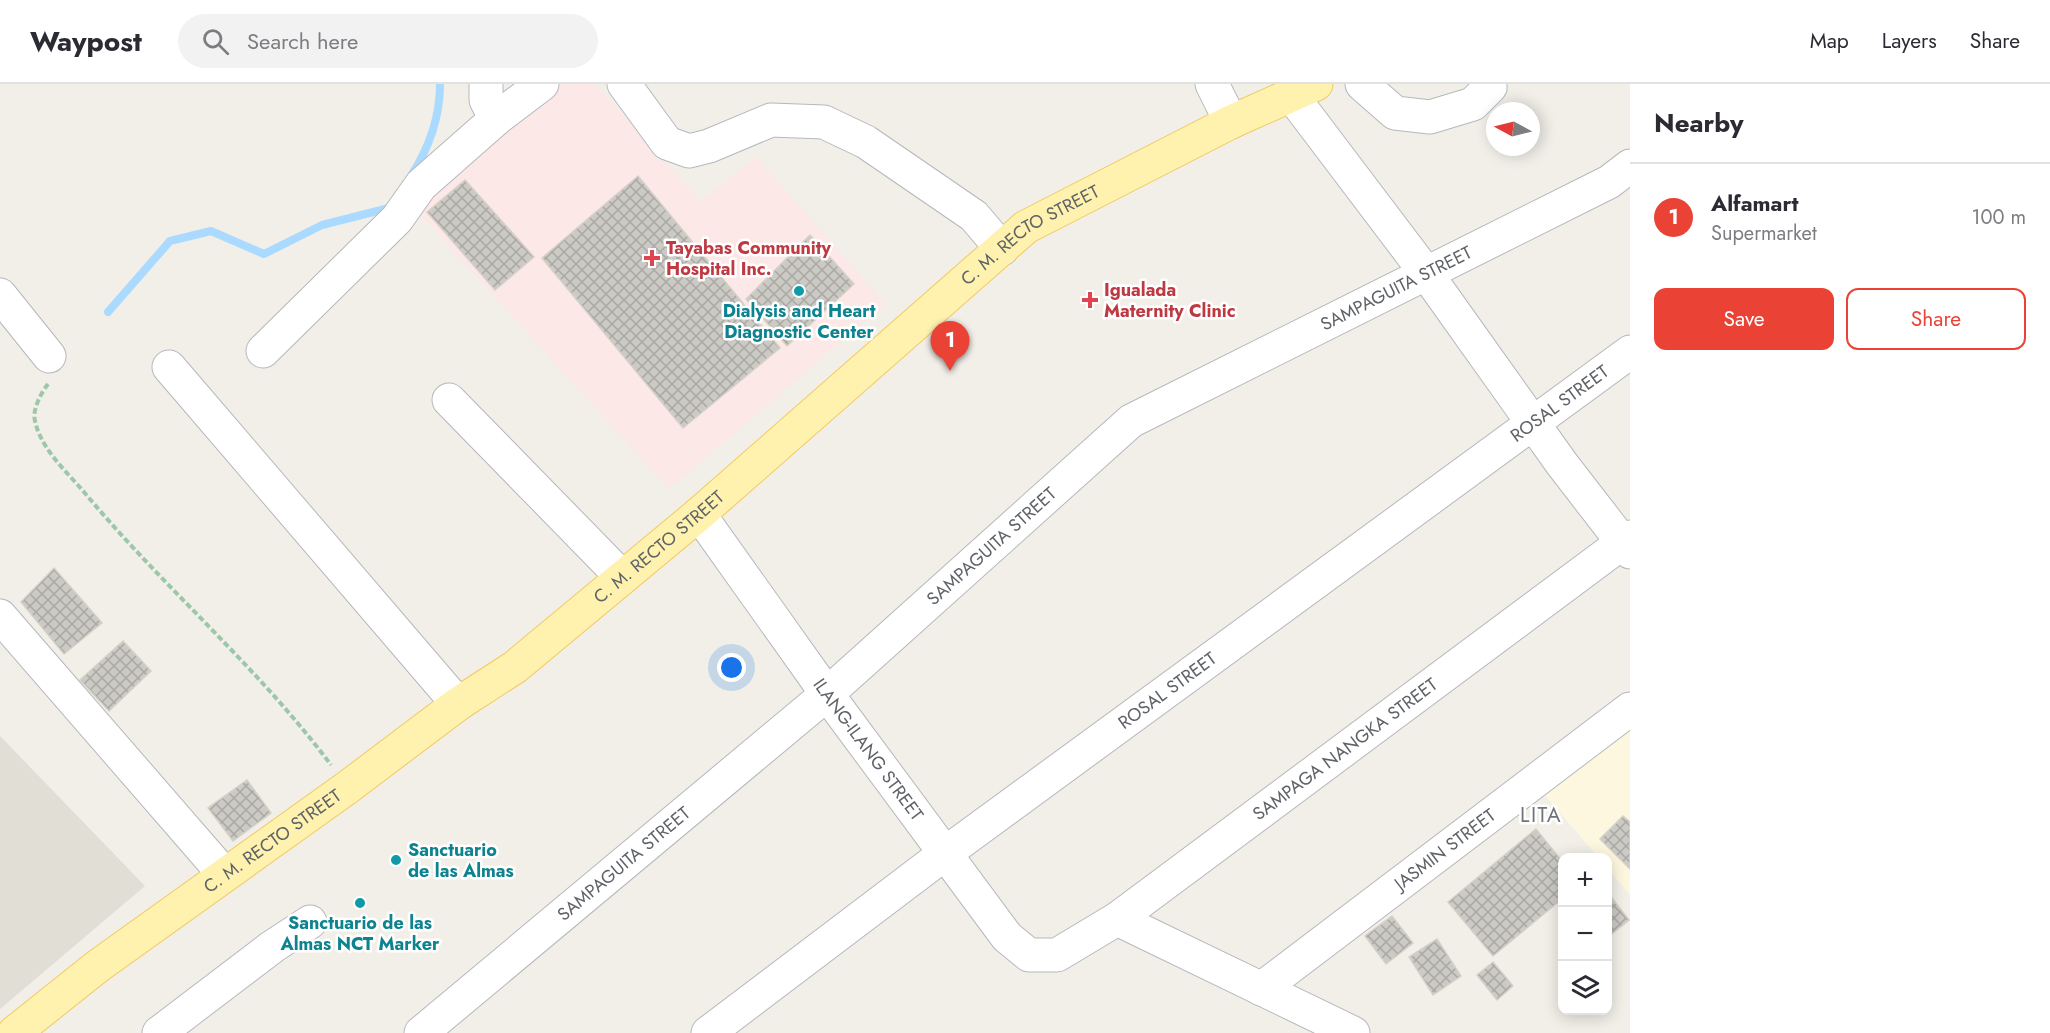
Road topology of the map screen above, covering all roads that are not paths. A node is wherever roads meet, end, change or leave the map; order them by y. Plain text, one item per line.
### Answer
1 (486, 84) edge
2 (542, 84) edge
3 (624, 84) edge
4 (1212, 84) edge
5 (1362, 84) edge
6 (1489, 84) edge
7 (1304, 90) edge
8 (496, 119) junction
9 (1231, 122) junction
10 (1630, 166) edge
11 (1002, 249) junction
12 (1426, 273) junction
13 (3, 304) edge
14 (263, 351) dead end
15 (1630, 352) edge
16 (49, 356) road end
17 (169, 366) dead end
18 (449, 400) dead end
19 (1533, 423) junction
20 (699, 514) junction
21 (1628, 544) edge
22 (622, 577) junction
23 (0, 616) edge
24 (827, 694) junction
25 (458, 704) junction
26 (1630, 709) edge
27 (946, 852) junction
28 (224, 874) junction
29 (1117, 919) junction
30 (310, 922) dead end
31 (1057, 955) joint
32 (1261, 989) junction
33 (14, 1033) edge
34 (159, 1033) edge
35 (421, 1033) edge
36 (708, 1033) edge
37 (1353, 1033) edge

1 - 8 street
2 - 8 street
3 - 11 street
4 - 9 street
5 - 6 street
7 - 9 main road, C. M. RECTO STREET
7 - 12 street
8 - 14 street
9 - 11 main road, C. M. RECTO STREET
10 - 12 street, SAMPAGUITA STREET
11 - 20 main road, C. M. RECTO STREET
12 - 19 street
12 - 24 street, SAMPAGUITA STREET
13 - 16 street
15 - 19 street, ROSAL STREET
17 - 25 street
18 - 22 street
19 - 21 street
19 - 27 street, ROSAL STREET
20 - 22 main road, C. M. RECTO STREET
20 - 24 street, ILANG-ILANG STREET
21 - 29 street, SAMPAGA NANGKA STREET
22 - 25 main road, C. M. RECTO STREET
23 - 28 street
24 - 27 street, ILANG-ILANG STREET
24 - 35 street, SAMPAGUITA STREET
25 - 28 main road, C. M. RECTO STREET
26 - 32 street, JASMIN STREET
27 - 31 street, ILANG-ILANG STREET
27 - 36 street, ROSAL STREET
28 - 33 main road, C. M. RECTO STREET
29 - 31 street, SAMPAGA NANGKA STREET
29 - 32 street
30 - 34 street
32 - 37 street

